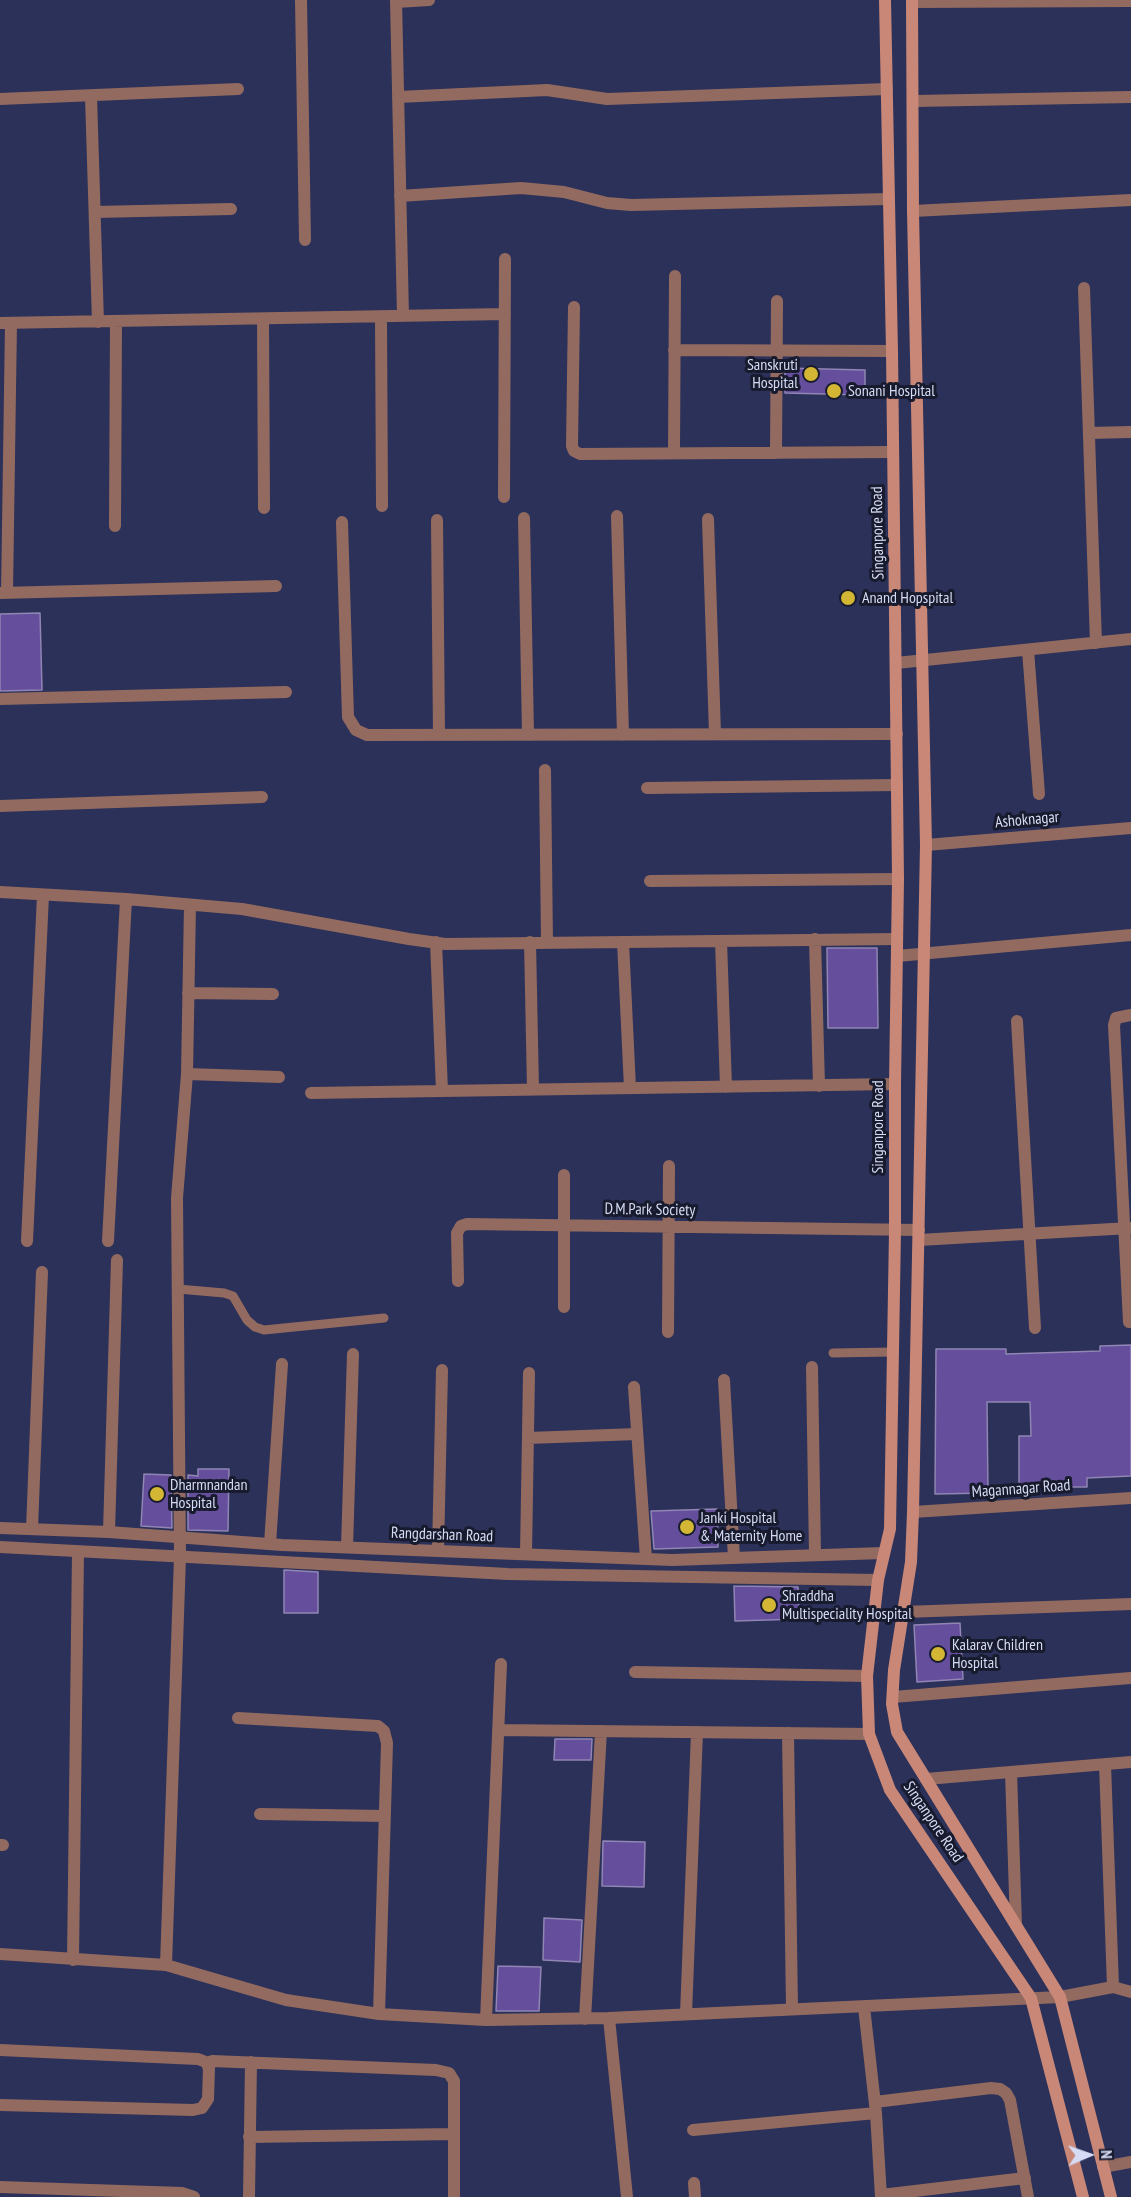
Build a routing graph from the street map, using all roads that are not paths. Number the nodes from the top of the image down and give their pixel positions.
1 (301, 0) edge
2 (429, 0) edge
3 (885, 0) edge
4 (396, 1) edge
5 (912, 1) edge
6 (1131, 1) edge
7 (238, 89) dead end
8 (887, 89) junction
9 (91, 96) junction
10 (1131, 97) edge
11 (398, 98) junction
12 (0, 99) edge
13 (914, 101) junction
14 (400, 196) junction
15 (888, 199) junction
16 (1131, 200) edge
17 (231, 209) dead end
18 (913, 211) junction
19 (95, 212) junction
20 (305, 240) dead end
21 (505, 259) dead end
22 (675, 276) dead end
23 (1084, 288) dead end
24 (777, 302) dead end
25 (574, 307) dead end
26 (505, 314) junction
27 (403, 316) junction
28 (381, 317) junction
29 (263, 319) junction
30 (98, 322) junction
31 (116, 322) junction
32 (6, 323) edge
33 (675, 350) junction
34 (777, 351) junction
35 (892, 351) junction
36 (1131, 432) edge
37 (1089, 433) junction
38 (893, 452) junction
39 (674, 453) junction
40 (776, 453) junction
41 (504, 497) dead end
42 (382, 506) dead end
43 (264, 508) dead end
44 (617, 516) dead end
45 (524, 518) dead end
46 (708, 519) dead end
47 (437, 520) dead end
48 (342, 522) dead end
49 (115, 526) dead end
50 (276, 586) dead end
51 (3, 593) edge
52 (1131, 639) edge
53 (1096, 643) junction
54 (1028, 650) junction
55 (921, 660) junction
56 (896, 663) junction
57 (286, 692) dead end
58 (0, 699) edge
59 (715, 734) junction
60 (897, 734) junction
61 (439, 735) junction
62 (528, 735) junction
63 (623, 735) junction
64 (545, 770) dead end
65 (897, 785) junction
66 (647, 788) dead end
67 (1039, 794) dead end
68 (262, 796) dead end
69 (0, 806) edge
70 (1131, 831) edge
71 (926, 845) junction
72 (898, 879) junction
73 (650, 881) dead end
74 (0, 892) edge
75 (43, 895) junction
76 (126, 899) junction
77 (190, 905) junction
78 (1131, 935) edge
79 (815, 939) junction
80 (897, 939) junction
81 (721, 940) junction
82 (436, 942) junction
83 (530, 942) junction
84 (547, 942) junction
85 (623, 942) junction
86 (925, 954) junction
87 (897, 956) junction
88 (188, 993) junction
89 (273, 994) dead end
90 (1131, 1015) edge
91 (1017, 1021) dead end
92 (187, 1074) junction
93 (279, 1077) dead end
94 (895, 1084) junction
95 (819, 1086) junction
96 (726, 1087) junction
97 (630, 1088) junction
98 (533, 1089) junction
99 (442, 1091) junction
100 (311, 1093) dead end
101 (669, 1166) dead end
102 (564, 1175) dead end
103 (564, 1225) junction
104 (669, 1227) junction
105 (1128, 1228) edge
106 (895, 1231) junction
107 (1030, 1234) junction
108 (919, 1235) junction
109 (27, 1240) dead end
110 (108, 1241) dead end
111 (117, 1260) dead end
112 (42, 1272) dead end
113 (458, 1281) dead end
114 (178, 1289) junction
115 (564, 1307) dead end
116 (384, 1317) dead end
117 (1129, 1323) dead end
118 (1035, 1328) dead end
119 (668, 1332) dead end
120 (893, 1352) junction
121 (833, 1353) dead end
122 (353, 1354) dead end
123 (282, 1364) dead end
124 (812, 1367) dead end
125 (442, 1370) dead end
126 (529, 1373) dead end
127 (724, 1380) dead end
128 (634, 1387) dead end
129 (637, 1434) junction
130 (528, 1438) junction
131 (1131, 1498) edge
132 (913, 1512) junction
133 (0, 1528) edge
134 (32, 1529) junction
135 (109, 1532) junction
136 (180, 1538) junction
137 (270, 1544) junction
138 (0, 1546) edge
139 (347, 1547) junction
140 (438, 1551) junction
141 (78, 1552) junction
142 (883, 1553) junction
143 (526, 1554) junction
144 (815, 1555) junction
145 (180, 1557) junction
146 (734, 1558) junction
147 (646, 1559) junction
148 (878, 1580) junction
149 (1131, 1604) edge
150 (904, 1612) junction
151 (501, 1664) dead end
152 (635, 1672) dead end
153 (867, 1676) junction
154 (1131, 1678) edge
155 (893, 1697) junction
156 (238, 1718) dead end
157 (498, 1730) junction
158 (601, 1731) junction
159 (697, 1732) junction
160 (788, 1733) junction
161 (869, 1734) junction
162 (1131, 1762) edge
163 (1106, 1764) junction
164 (1011, 1772) junction
165 (926, 1779) junction
166 (260, 1814) dead end
167 (384, 1816) junction
168 (1016, 1925) junction
169 (0, 1954) edge
170 (73, 1960) junction
171 (166, 1965) junction
172 (1113, 1987) junction
173 (1131, 1992) edge
174 (1060, 1996) junction
175 (1031, 1998) junction
176 (864, 2007) junction
177 (792, 2009) junction
178 (379, 2014) junction
179 (686, 2014) junction
180 (609, 2018) junction
181 (585, 2019) junction
182 (486, 2020) junction
183 (0, 2050) edge
184 (212, 2061) dead end
185 (251, 2062) junction
186 (0, 2105) edge
187 (876, 2107) junction
188 (693, 2130) dead end
189 (454, 2134) junction
190 (249, 2137) junction
191 (1131, 2162) edge
192 (1103, 2167) junction
193 (1025, 2178) junction
194 (694, 2183) dead end
195 (0, 2187) edge
196 (26, 2192) edge
197 (881, 2196) edge
198 (194, 2197) edge
199 (249, 2197) edge
200 (454, 2197) edge
201 (627, 2197) edge
202 (695, 2197) edge
203 (1028, 2197) edge
204 (1083, 2197) edge
205 (1111, 2197) edge

1 - 20 street
2 - 4 street
3 - 8 main road, Singanpore Road
4 - 11 street
5 - 6 street
5 - 13 main road, Singanpore Road
7 - 9 street
8 - 11 street
8 - 15 main road, Singanpore Road
9 - 12 street
9 - 19 street
10 - 13 street
11 - 14 street
13 - 18 main road, Singanpore Road
14 - 15 street
14 - 27 street
15 - 35 main road, Singanpore Road
16 - 18 street
17 - 19 street
18 - 55 main road, Singanpore Road
19 - 30 street
21 - 26 street
22 - 33 street
23 - 37 street
24 - 34 street
25 - 39 street
26 - 27 street
26 - 41 street
27 - 28 street
28 - 29 street
28 - 42 street
29 - 31 street
29 - 43 street
30 - 31 street
30 - 32 street
31 - 49 street
32 - 51 street
33 - 34 street
33 - 39 street
34 - 35 street
34 - 40 street
35 - 38 main road, Singanpore Road
36 - 37 street
37 - 53 street
38 - 40 street
38 - 56 main road, Singanpore Road
39 - 40 street
44 - 63 street
45 - 62 street
46 - 59 street
47 - 61 street
48 - 61 street
50 - 51 street
52 - 53 street
53 - 54 street
54 - 55 street
54 - 67 street
55 - 56 street
55 - 71 main road, Singanpore Road
56 - 60 main road, Singanpore Road
57 - 58 street
59 - 60 street
59 - 63 street
60 - 65 main road, Singanpore Road
61 - 62 street
62 - 63 street
64 - 84 street
65 - 66 street
65 - 72 main road, Singanpore Road
68 - 69 street
70 - 71 street, Ashoknagar
71 - 86 main road, Singanpore Road
72 - 73 street
72 - 80 main road, Singanpore Road
74 - 75 street
75 - 76 street
75 - 109 street
76 - 77 street
76 - 110 street
77 - 82 street
77 - 88 street
78 - 86 street
79 - 80 street
79 - 81 street
79 - 95 street
80 - 87 main road, Singanpore Road
81 - 85 street
81 - 96 street
82 - 83 street
82 - 99 street
83 - 84 street
83 - 98 street
84 - 85 street
85 - 97 street
86 - 87 street
86 - 108 main road, Singanpore Road
87 - 94 main road, Singanpore Road
88 - 89 street
88 - 92 street
90 - 105 street
91 - 107 street
92 - 93 street
92 - 114 street
94 - 95 street
94 - 106 main road, Singanpore Road
95 - 96 street
96 - 97 street
97 - 98 street
98 - 99 street
99 - 100 street
101 - 104 street
102 - 103 street
103 - 104 street, D.M.Park Society
103 - 113 street, D.M.Park Society
103 - 115 street
104 - 106 street, D.M.Park Society
104 - 119 street
105 - 107 street, D.M.Park Society
105 - 117 street
106 - 108 street, D.M.Park Society
106 - 120 main road, Singanpore Road
107 - 108 street, D.M.Park Society
107 - 118 street
108 - 132 main road, Singanpore Road
111 - 135 street
112 - 134 street
114 - 116 lane
114 - 136 street
120 - 121 lane
120 - 142 main road, Singanpore Road
122 - 139 street
123 - 137 street
124 - 144 street
125 - 140 street
126 - 130 street
127 - 146 street
128 - 129 street
129 - 130 street
129 - 147 street
130 - 143 street
131 - 132 street, Magannagar Road
132 - 150 main road, Singanpore Road
133 - 134 street, Rangdarshan Road
134 - 135 street, Rangdarshan Road
135 - 136 street, Rangdarshan Road
136 - 137 street, Rangdarshan Road
136 - 145 street
137 - 139 street, Rangdarshan Road
138 - 141 street
139 - 140 street, Rangdarshan Road
140 - 143 street, Rangdarshan Road
141 - 145 street
141 - 170 street
142 - 144 street, Rangdarshan Road
142 - 148 main road, Singanpore Road
143 - 147 street, Rangdarshan Road
144 - 146 street, Rangdarshan Road
145 - 148 street
145 - 171 street
146 - 147 street, Rangdarshan Road
148 - 153 main road, Singanpore Road
149 - 150 street
150 - 155 main road, Singanpore Road
151 - 157 street
152 - 153 street
153 - 161 main road, Singanpore Road
154 - 155 street
155 - 165 main road, Singanpore Road
156 - 167 street
157 - 158 street
157 - 182 street
158 - 159 street
158 - 181 street
159 - 160 street
159 - 179 street
160 - 161 street
160 - 177 street
161 - 175 main road, Singanpore Road
162 - 163 street
163 - 164 street
163 - 172 street
164 - 165 street
164 - 168 street
165 - 168 main road, Singanpore Road
166 - 167 street
167 - 178 street
168 - 174 main road, Singanpore Road
169 - 170 street
170 - 171 street
171 - 178 street
172 - 173 street
172 - 174 street
174 - 175 street
174 - 192 main road, Singanpore Road
175 - 176 street
175 - 204 main road, Singanpore Road
176 - 177 street
176 - 187 street
177 - 179 street
178 - 182 street
179 - 180 street
180 - 181 street
180 - 201 street
181 - 182 street
183 - 186 street
184 - 185 street
185 - 189 street
185 - 190 street
187 - 188 street
187 - 193 street
187 - 197 street
189 - 190 street
189 - 200 street
190 - 199 street
191 - 192 street
192 - 205 main road, Singanpore Road
193 - 197 street
193 - 203 street
194 - 202 street
195 - 196 street
196 - 198 street

